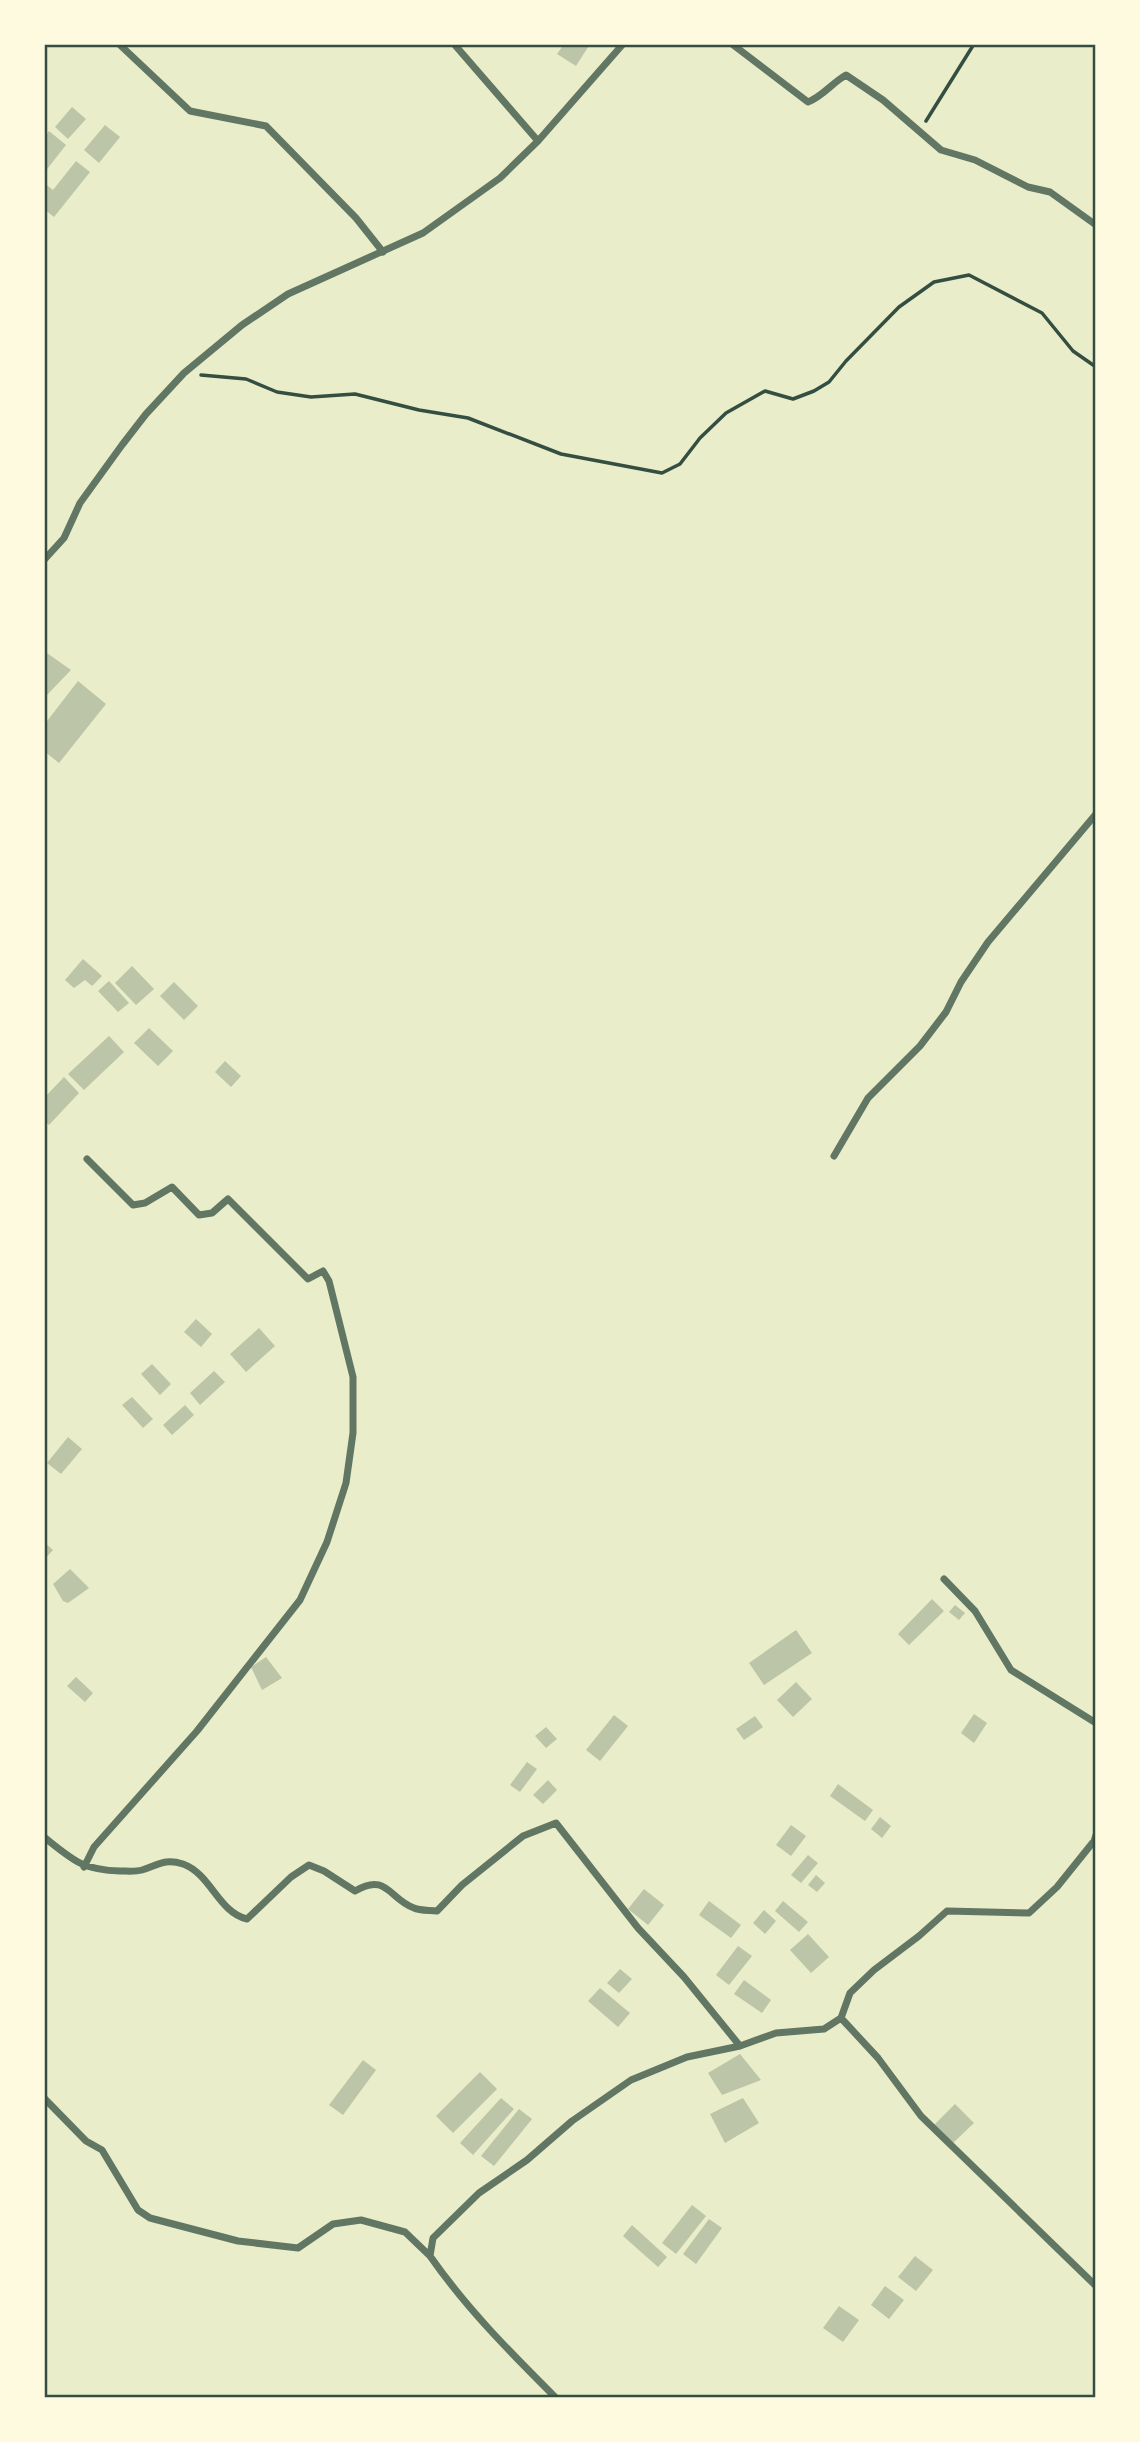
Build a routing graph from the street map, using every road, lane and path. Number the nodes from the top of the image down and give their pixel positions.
1 (119, 44) edge
2 (454, 44) edge
3 (623, 44) edge
4 (732, 44) edge
5 (974, 44) edge
6 (919, 132) junction
7 (538, 141) junction
8 (1096, 225) edge
9 (383, 252) junction
10 (1096, 367) edge
11 (184, 373) junction
12 (44, 560) edge
13 (1096, 814) edge
14 (834, 1156) dead end
15 (87, 1159) dead end
16 (944, 1579) dead end
17 (1096, 1723) edge
18 (1096, 1835) edge
19 (44, 1837) edge
20 (84, 1867) junction
21 (841, 2018) junction
22 (740, 2046) junction
23 (44, 2098) edge
24 (430, 2256) junction
25 (1096, 2286) edge
26 (556, 2398) edge

1 - 9 street
2 - 7 street
3 - 7 street
4 - 6 street
5 - 6 path
6 - 8 street
7 - 9 street
9 - 11 street
10 - 11 path
11 - 12 street
13 - 14 street
15 - 20 street
16 - 17 street
18 - 21 street
19 - 20 street
20 - 22 street
21 - 22 street
21 - 25 street
22 - 24 street
23 - 24 street
24 - 26 street

